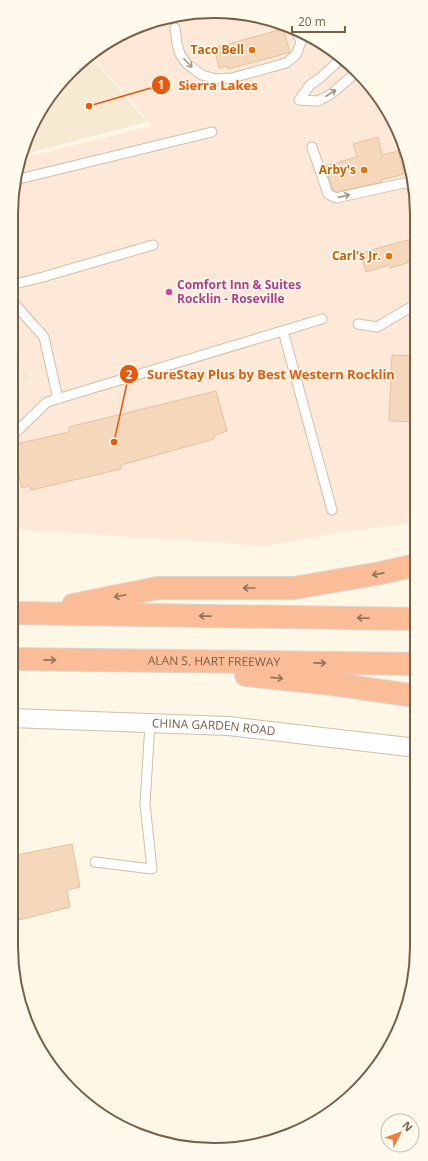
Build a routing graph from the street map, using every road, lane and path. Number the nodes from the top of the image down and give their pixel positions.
1 (175, 28) dead end
2 (299, 37) edge
3 (337, 62) edge
4 (353, 75) edge
5 (212, 132) dead end
6 (312, 147) dead end
7 (22, 179) edge
8 (407, 184) edge
9 (153, 245) dead end
10 (18, 282) edge
11 (410, 307) edge
12 (18, 308) edge
13 (322, 320) dead end
14 (358, 324) dead end
15 (283, 331) junction
16 (58, 398) junction
17 (18, 431) edge
18 (332, 510) dead end
19 (410, 566) edge
20 (18, 613) edge
21 (33, 614) junction
22 (410, 619) edge
23 (18, 659) edge
24 (113, 661) junction
25 (410, 664) edge
26 (410, 695) edge
27 (18, 718) edge
28 (150, 723) junction
29 (410, 747) edge
30 (95, 862) dead end

1 -> 2 lane
3 -> 4 lane
5 - 7 lane
6 -> 8 lane
9 - 10 lane
11 - 14 lane
12 - 16 lane
13 - 15 lane
15 - 16 lane
15 - 18 lane
16 - 17 lane
19 -> 21 highway
20 - 21 highway
22 -> 21 highway
23 -> 24 highway, ALAN S. HART FREEWAY
24 -> 25 highway, ALAN S. HART FREEWAY
24 -> 26 highway
27 - 28 street, CHINA GARDEN ROAD
28 - 29 street, CHINA GARDEN ROAD
28 - 30 lane

